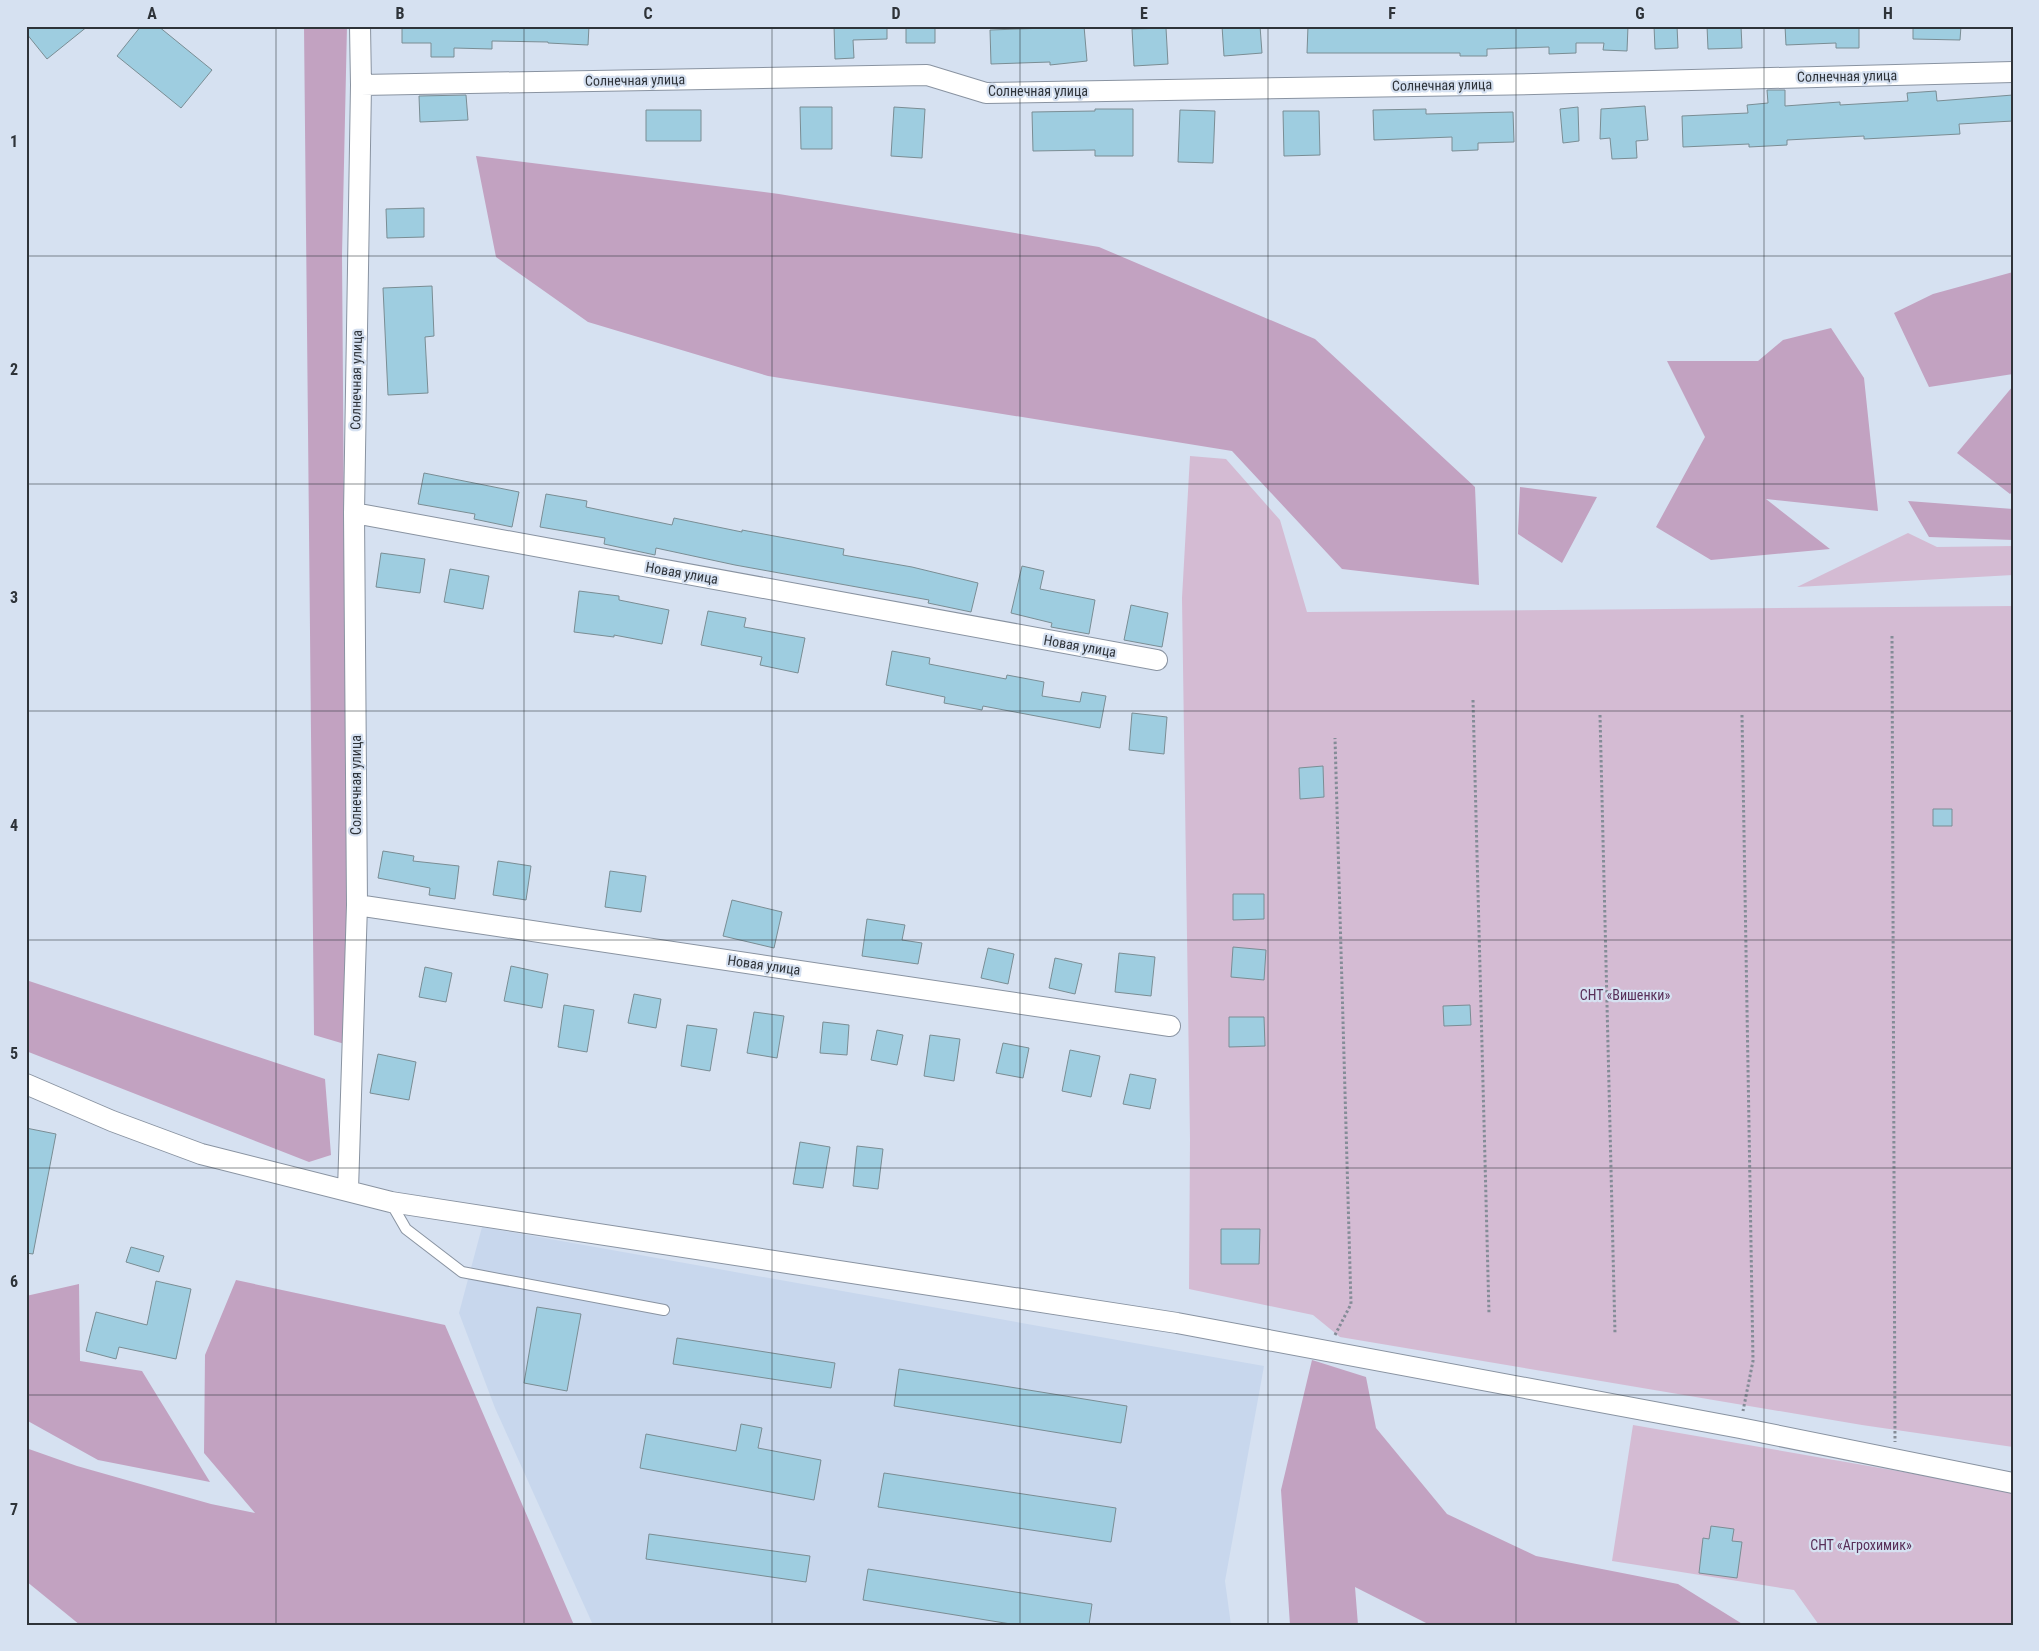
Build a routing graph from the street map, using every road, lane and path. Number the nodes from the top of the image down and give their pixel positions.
1 (360, 26) edge
2 (2013, 72) edge
3 (361, 85) junction
4 (354, 513) junction
5 (1892, 636) dead end
6 (1157, 660) dead end
7 (1474, 700) dead end
8 (1600, 715) dead end
9 (1742, 715) dead end
10 (1335, 738) dead end
11 (357, 905) junction
12 (1170, 1026) dead end
13 (26, 1084) edge
14 (348, 1190) junction
15 (391, 1202) junction
16 (664, 1310) dead end
17 (1489, 1314) dead end
18 (1615, 1334) dead end
19 (1327, 1351) junction
20 (1740, 1428) junction
21 (1895, 1458) junction
22 (2013, 1483) edge

1 - 3 street
2 - 3 street, Солнечная улица
3 - 4 street, Солнечная улица
4 - 6 street, Новая улица
4 - 11 street, Солнечная улица
5 - 21 path
7 - 17 path
8 - 18 path
9 - 20 path
10 - 19 path
11 - 12 street, Новая улица
11 - 14 street, Солнечная улица
13 - 14 street
14 - 15 street
15 - 16 lane
15 - 19 street
19 - 20 street
20 - 21 street
21 - 22 street

